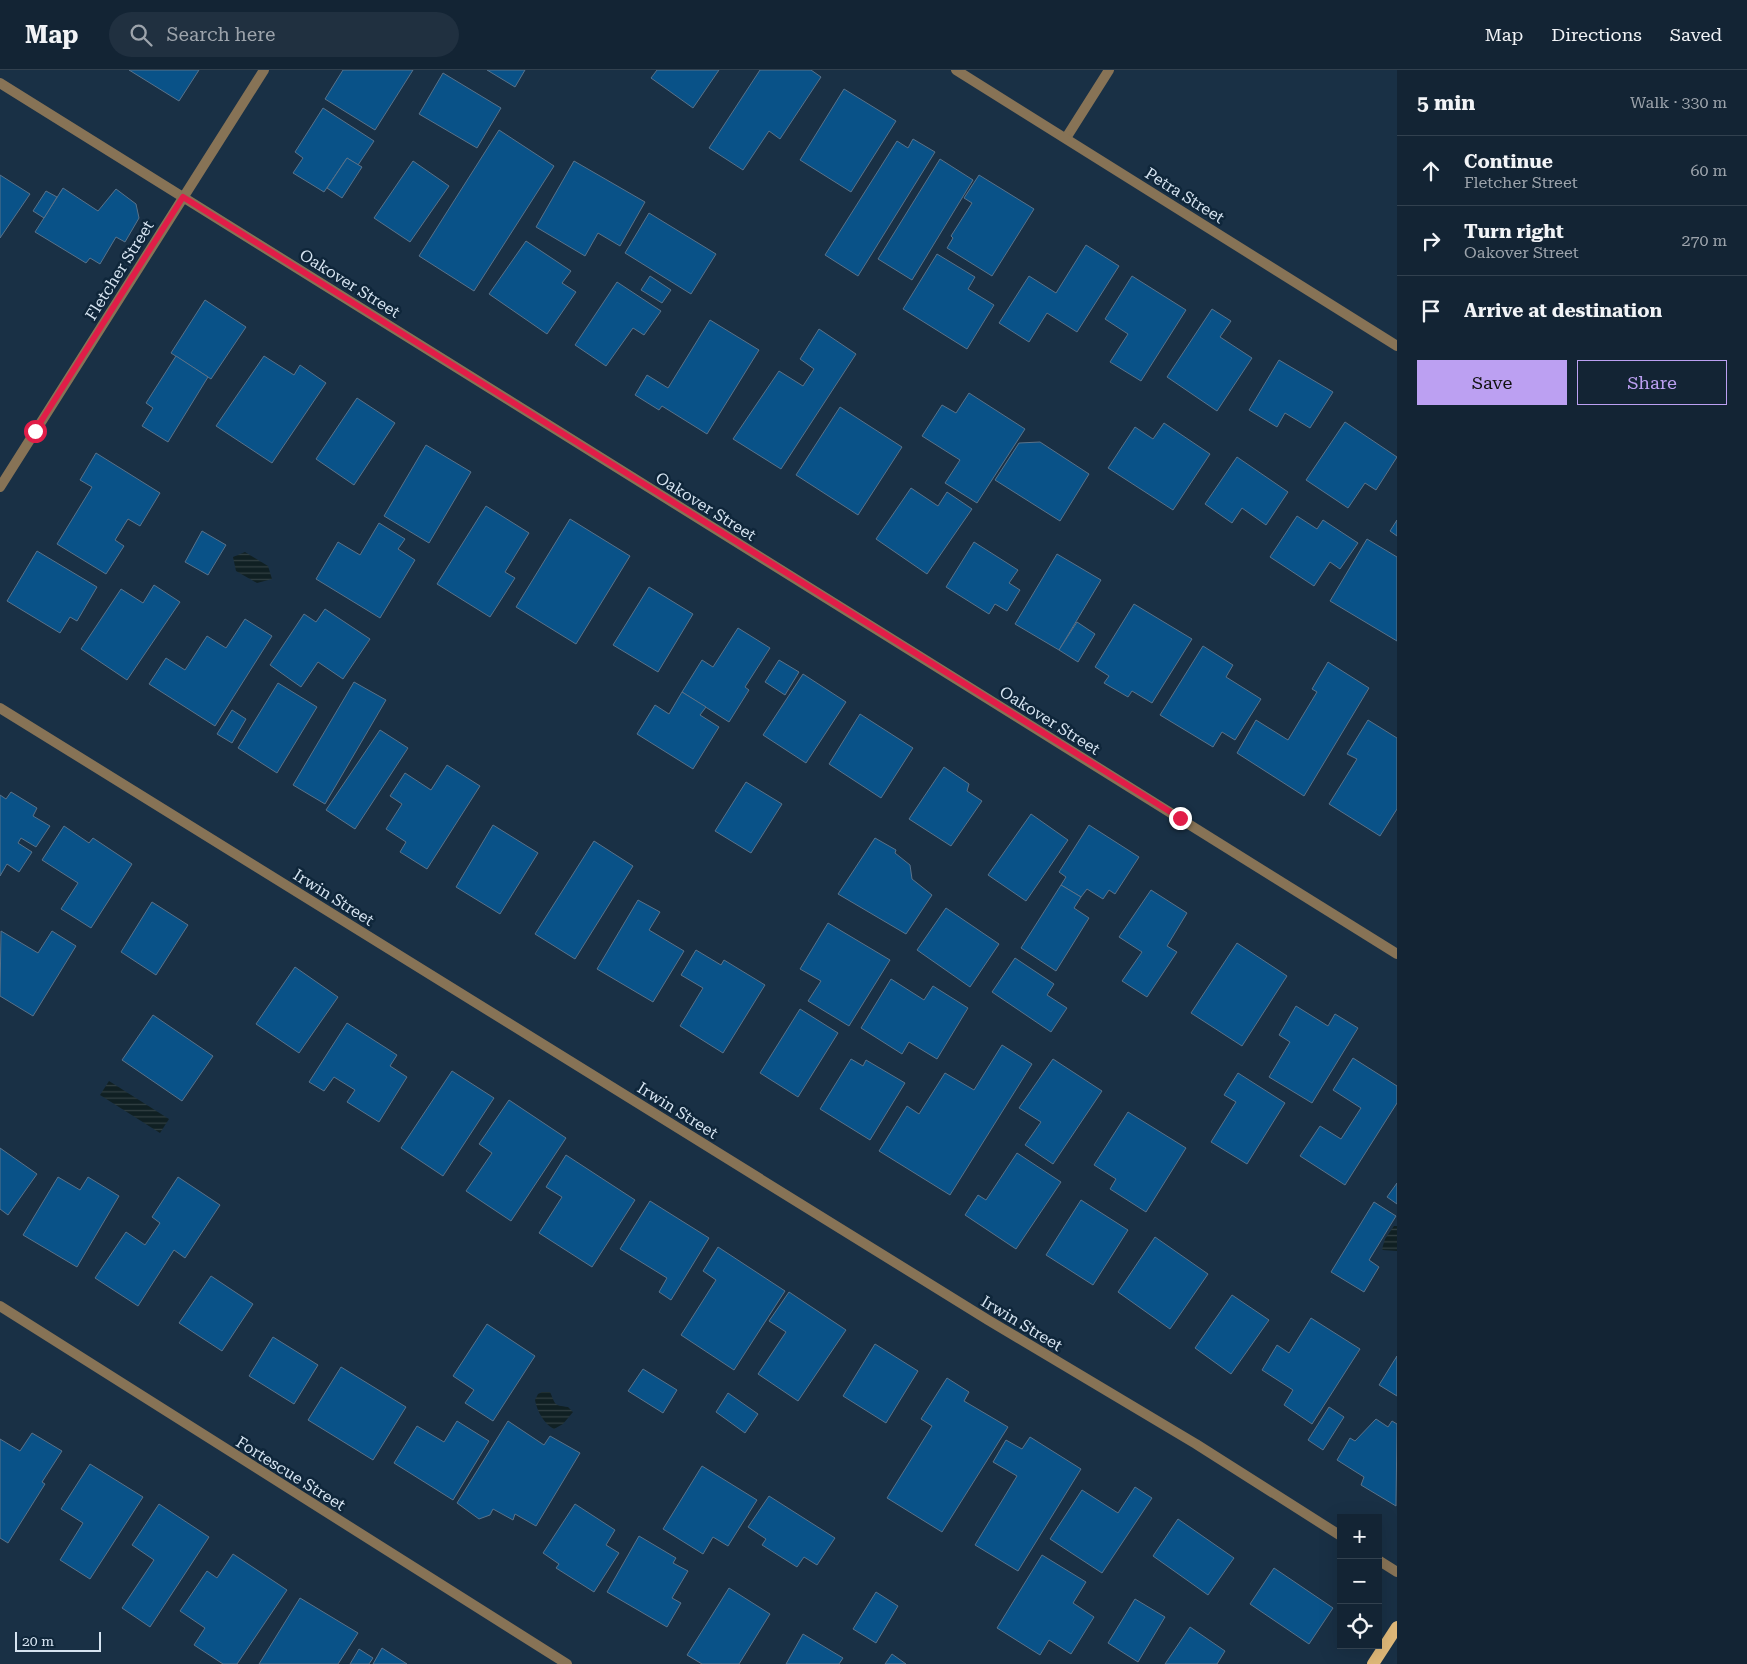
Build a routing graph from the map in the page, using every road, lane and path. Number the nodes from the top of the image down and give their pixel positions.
1 (264, 70) edge
2 (956, 70) edge
3 (1108, 70) edge
4 (0, 82) edge
5 (1066, 138) junction
6 (183, 197) junction
7 (1397, 346) edge
8 (0, 487) edge
9 (0, 708) edge
10 (1397, 954) edge
11 (0, 1306) edge
12 (1337, 1533) edge
13 (1382, 1563) edge
14 (1397, 1572) edge
15 (1397, 1627) edge
16 (567, 1664) edge
17 (1373, 1664) edge

1 - 6 street, Fletcher Street
2 - 5 street, Petra Street
3 - 5 street
4 - 6 street, Oakover Street
5 - 7 street, Petra Street
6 - 8 street, Fletcher Street
6 - 10 street, Oakover Street
9 - 12 street, Irwin Street
11 - 16 street, Fortescue Street
13 - 14 street
15 - 17 main road

